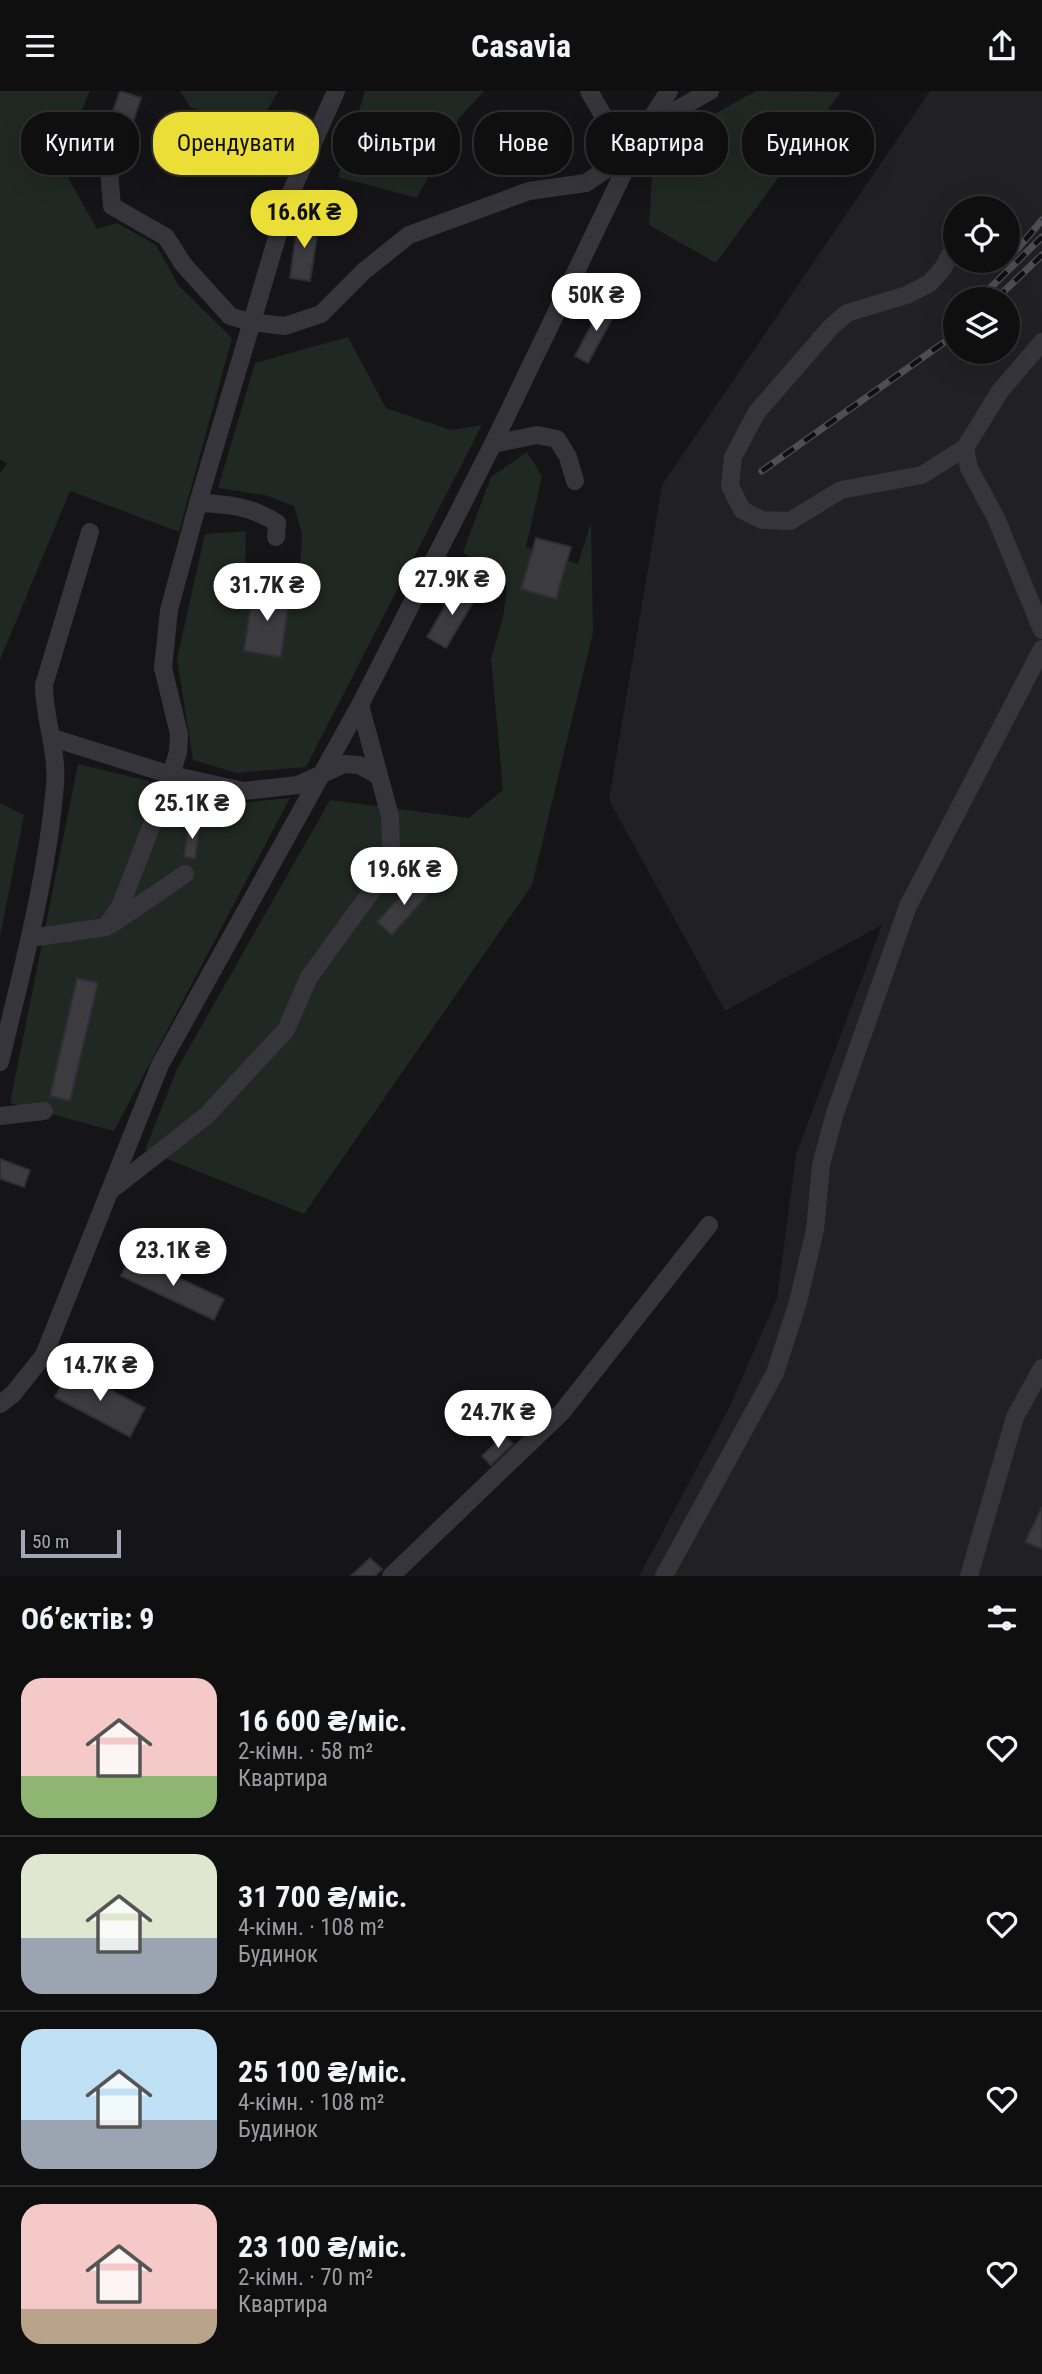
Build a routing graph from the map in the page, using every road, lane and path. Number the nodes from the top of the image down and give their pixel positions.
1 (336, 91) edge
2 (589, 91) edge
3 (669, 91) edge
4 (710, 91) edge
5 (601, 112) edge
6 (655, 112) edge
7 (673, 112) edge
8 (109, 175) edge
9 (598, 175) edge
10 (622, 175) edge
11 (943, 264) edge
12 (250, 322) junction
13 (1042, 342) edge
14 (493, 443) junction
15 (965, 448) junction
16 (575, 481) dead end
17 (198, 503) junction
18 (90, 532) dead end
19 (276, 537) dead end
20 (1042, 630) edge
21 (1042, 649) edge
22 (360, 705) junction
23 (53, 738) junction
24 (376, 774) junction
25 (172, 775) junction
26 (321, 776) junction
27 (184, 874) dead end
28 (106, 927) junction
29 (30, 938) junction
30 (0, 1062) edge
31 (44, 1111) dead end
32 (0, 1116) edge
33 (109, 1191) junction
34 (709, 1225) dead end
35 (1042, 1368) edge
36 (0, 1404) edge
37 (391, 1576) edge
38 (664, 1576) edge
39 (970, 1576) edge

1 - 12 lane
2 - 5 lane
3 - 6 lane
4 - 7 lane
8 - 12 lane
9 - 12 lane
10 - 14 lane
11 - 15 lane
12 - 17 lane
13 - 15 lane
14 - 16 lane
14 - 22 lane
15 - 20 lane
17 - 19 lane
17 - 25 lane
18 - 23 lane
21 - 38 lane
22 - 24 lane
22 - 26 lane
23 - 25 lane
23 - 29 lane
24 - 26 lane
24 - 33 lane
25 - 26 lane
25 - 28 lane
26 - 33 lane
27 - 28 lane
28 - 29 lane
29 - 30 lane
31 - 32 lane
33 - 36 lane
34 - 37 lane
35 - 39 lane

